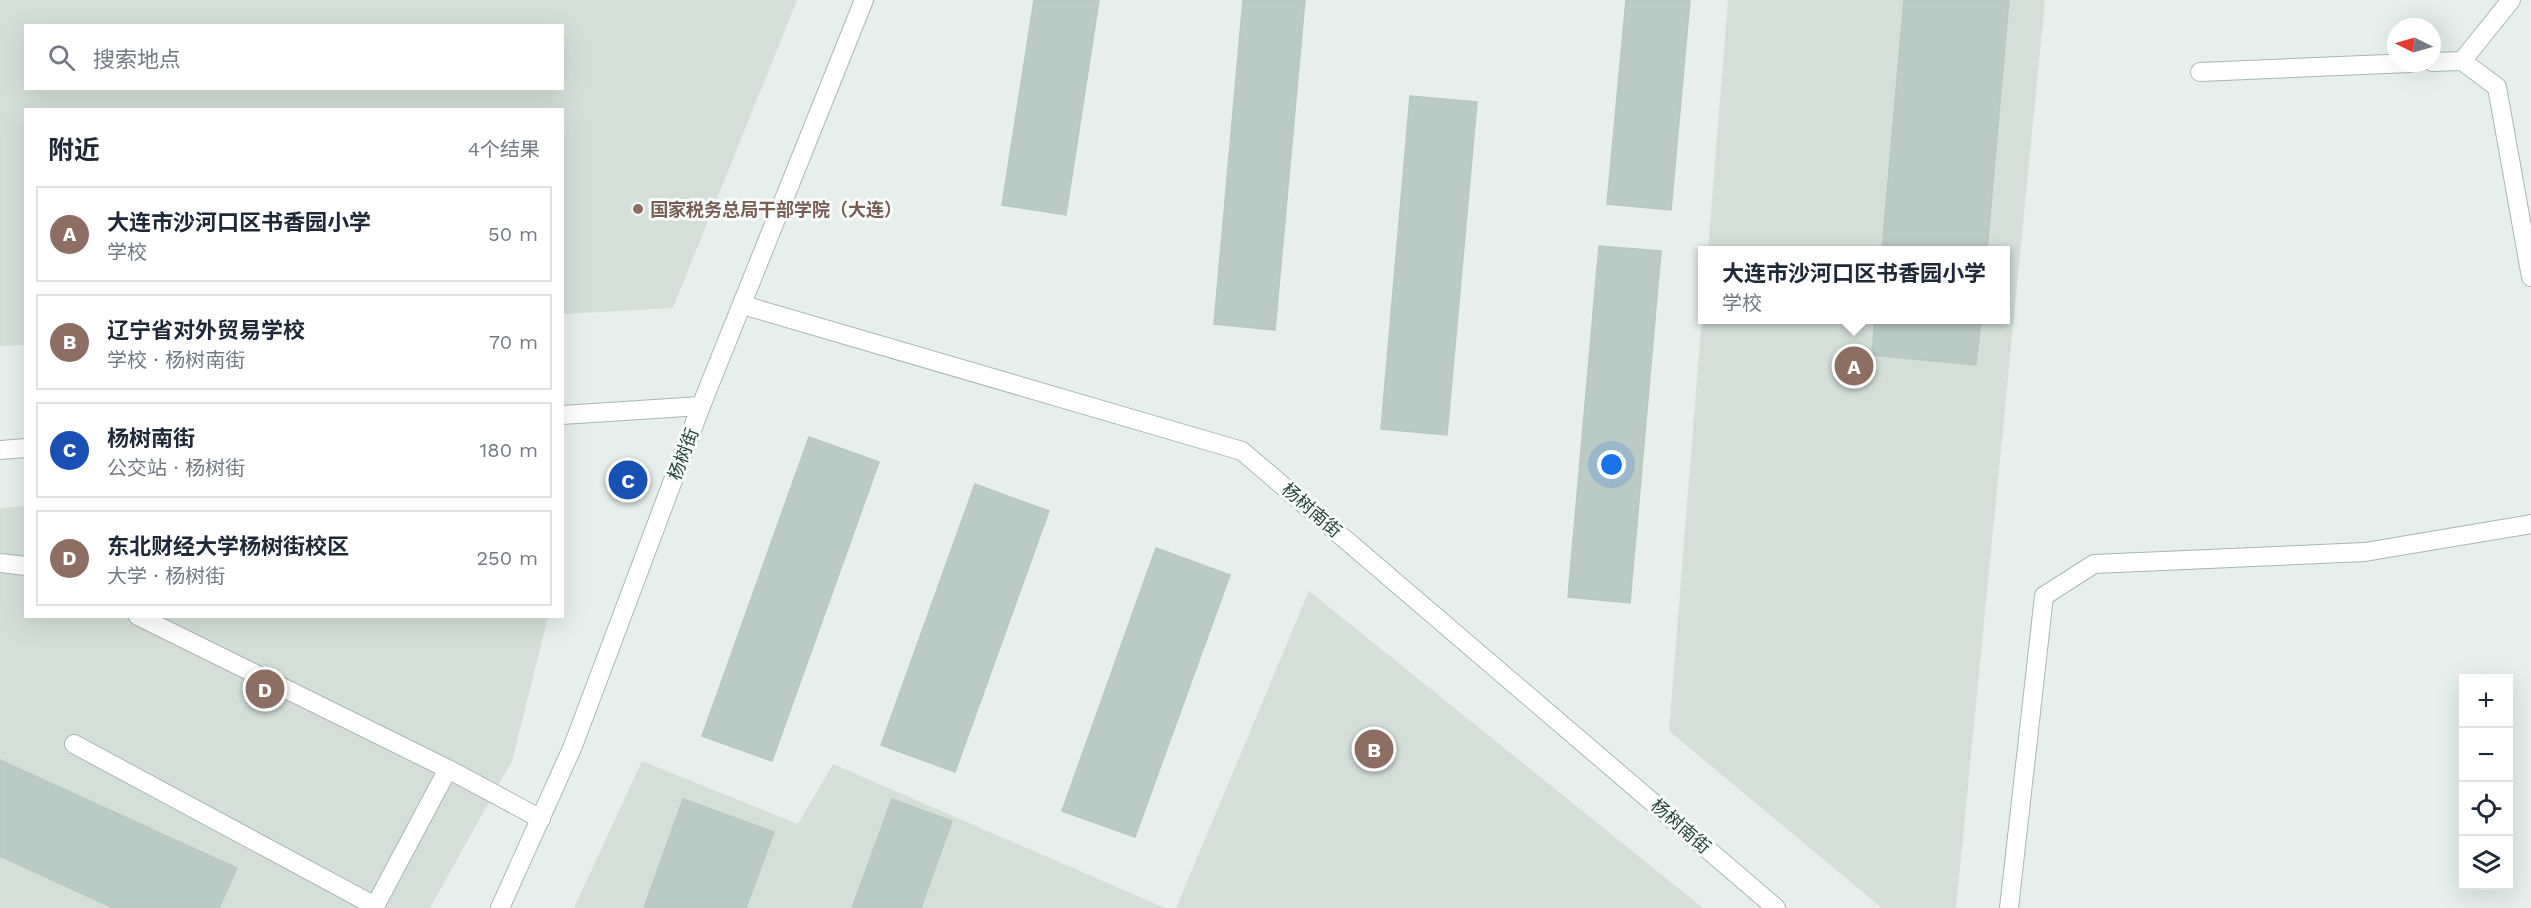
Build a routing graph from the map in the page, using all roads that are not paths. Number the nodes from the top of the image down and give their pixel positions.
1 (864, 0) edge
2 (2511, 0) edge
3 (2462, 61) junction
4 (2441, 62) edge
5 (2387, 64) edge
6 (2200, 72) dead end
7 (2531, 277) edge
8 (743, 305) junction
9 (701, 406) junction
10 (564, 415) edge
11 (24, 448) edge
12 (0, 450) edge
13 (2531, 524) edge
14 (0, 563) edge
15 (24, 566) edge
16 (142, 618) edge
17 (75, 744) dead end
18 (448, 769) junction
19 (541, 819) junction
20 (374, 907) edge
21 (500, 908) edge
22 (1776, 908) edge
23 (2009, 908) edge

1 - 8 street, 杨树街
2 - 3 street
3 - 4 street
3 - 7 street
5 - 6 street
8 - 9 street, 杨树街
8 - 22 street, 杨树南街
9 - 10 street
9 - 19 street, 杨树街
11 - 12 street
13 - 23 street
14 - 15 street
16 - 18 street
17 - 20 street
18 - 19 street
18 - 20 street
19 - 21 street, 杨树街

